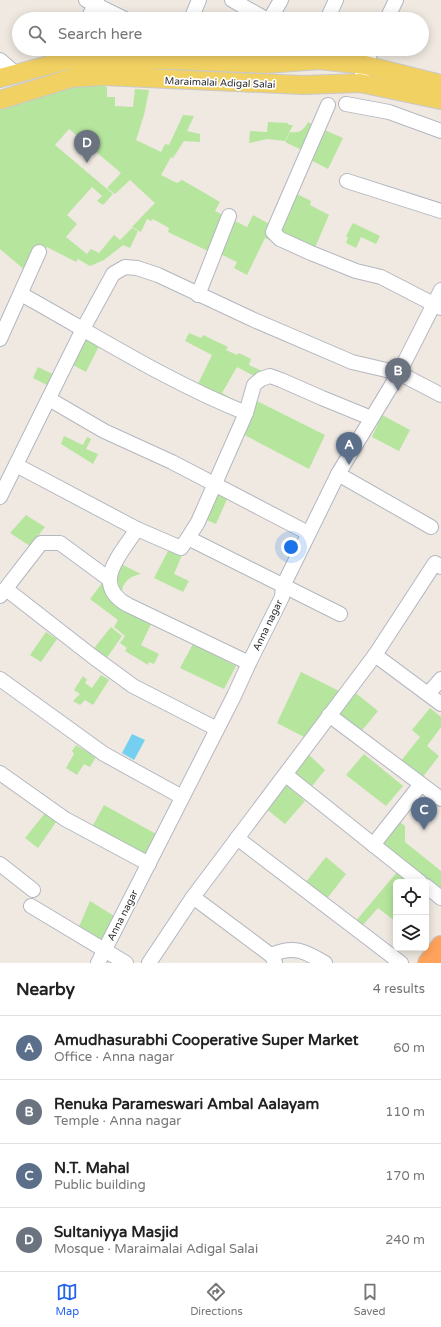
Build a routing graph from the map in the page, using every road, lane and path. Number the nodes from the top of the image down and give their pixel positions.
1 (199, 0) edge
2 (232, 0) edge
3 (281, 0) edge
4 (336, 0) edge
5 (396, 0) edge
6 (93, 1) edge
7 (90, 12) edge
8 (113, 12) edge
9 (194, 12) edge
10 (253, 12) edge
11 (274, 12) edge
12 (330, 12) edge
13 (390, 12) edge
14 (64, 56) edge
15 (252, 56) edge
16 (369, 56) edge
17 (0, 60) edge
18 (365, 65) junction
19 (7, 75) edge
20 (360, 82) junction
21 (441, 84) edge
22 (0, 100) edge
23 (441, 100) edge
24 (346, 104) dead end
25 (328, 105) dead end
26 (441, 131) edge
27 (347, 181) dead end
28 (441, 211) edge
29 (229, 216) dead end
30 (39, 252) dead end
31 (441, 290) edge
32 (21, 294) junction
33 (198, 295) junction
34 (437, 306) edge
35 (83, 329) junction
36 (0, 339) edge
37 (399, 373) junction
38 (441, 395) edge
39 (49, 399) junction
40 (246, 413) junction
41 (371, 418) junction
42 (16, 465) junction
43 (338, 474) junction
44 (215, 484) junction
45 (0, 497) edge
46 (431, 527) dead end
47 (137, 529) junction
48 (308, 533) junction
49 (188, 538) junction
50 (441, 567) edge
51 (109, 578) junction
52 (283, 586) junction
53 (3, 593) edge
54 (340, 614) dead end
55 (374, 655) junction
56 (248, 663) junction
57 (0, 679) edge
58 (441, 679) edge
59 (428, 694) junction
60 (441, 704) edge
61 (329, 715) junction
62 (218, 729) junction
63 (0, 773) edge
64 (286, 775) junction
65 (421, 784) junction
66 (182, 797) junction
67 (441, 799) edge
68 (237, 838) junction
69 (373, 845) junction
70 (149, 864) junction
71 (0, 865) edge
72 (416, 879) edge
73 (429, 888) edge
74 (33, 890) dead end
75 (193, 897) junction
76 (441, 898) edge
77 (31, 906) dead end
78 (441, 946) edge
79 (104, 950) junction
80 (273, 959) edge
81 (98, 963) edge
82 (126, 963) edge
83 (149, 963) edge
84 (325, 963) edge
85 (401, 963) edge
86 (428, 963) edge

1 - 9 street
2 - 10 street
3 - 11 street
4 - 12 street
5 - 13 street
6 - 7 street
6 - 8 street
14 - 19 main road, Maraimalai Adigal Salai
15 - 18 main road, Maraimalai Adigal Salai
16 - 18 street
17 - 19 street
18 - 20 street
18 - 21 main road, Maraimalai Adigal Salai
20 - 22 main road, Maraimalai Adigal Salai
20 - 23 main road, Maraimalai Adigal Salai
24 - 26 street
25 - 34 street
27 - 28 street
29 - 33 street
30 - 32 street
31 - 34 street, Anna nagar
32 - 35 street
32 - 36 street
33 - 35 street
33 - 37 street
34 - 37 street, Anna nagar
35 - 39 street
35 - 40 street
37 - 38 street
37 - 41 street, Anna nagar
39 - 42 street
39 - 44 street
40 - 41 street
40 - 44 street
41 - 43 street, Anna nagar
42 - 45 street
42 - 47 street
43 - 46 street
43 - 48 street, Anna nagar
44 - 48 street
44 - 49 street
47 - 49 street
47 - 51 street
48 - 52 street, Anna nagar
49 - 52 street
50 - 55 street
51 - 53 street
51 - 56 street
52 - 54 street
52 - 56 street, Anna nagar
53 - 62 street
55 - 59 street
55 - 61 street
56 - 62 street, Anna nagar
57 - 66 street
58 - 59 street
59 - 60 street
61 - 64 street
61 - 65 street
62 - 66 street, Anna nagar
63 - 70 street
64 - 68 street
64 - 69 street
65 - 67 street
65 - 69 street
66 - 70 street, Anna nagar
68 - 75 street
68 - 85 street
69 - 72 street
70 - 79 street, Anna nagar
71 - 74 street
73 - 76 street
75 - 80 street
75 - 83 street
77 - 79 street
78 - 86 highway
79 - 81 street, Anna nagar
79 - 82 street
80 - 84 street

